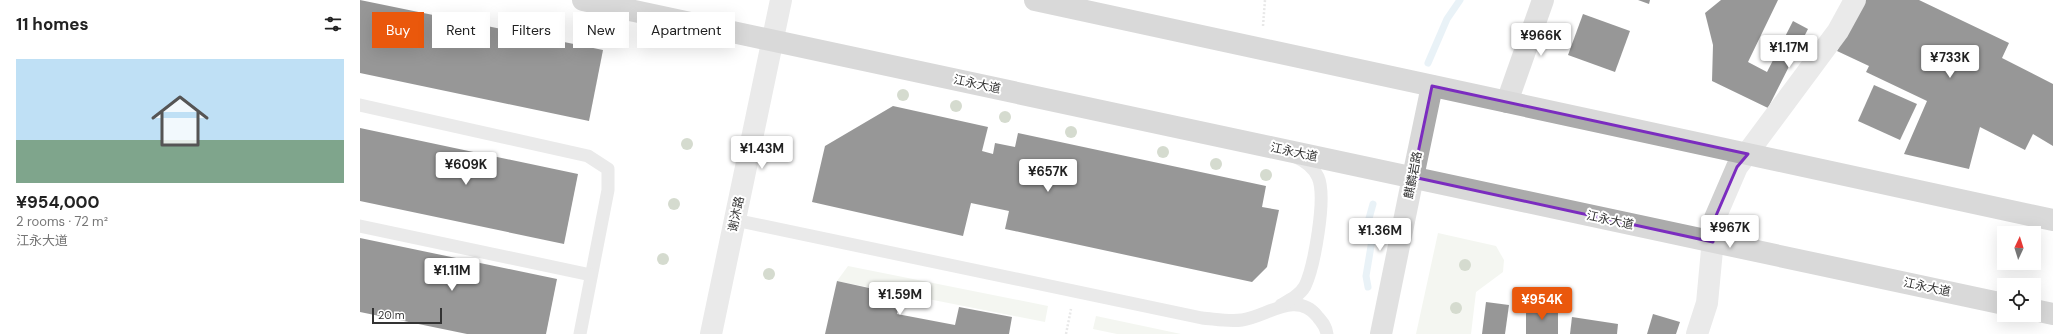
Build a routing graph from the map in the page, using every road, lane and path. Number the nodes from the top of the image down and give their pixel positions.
1 (583, 0) edge
2 (781, 0) edge
3 (1035, 0) edge
4 (1543, 0) edge
5 (1855, 0) edge
6 (772, 40) junction
7 (1432, 86) junction
8 (1507, 102) junction
9 (360, 105) edge
10 (1274, 148) junction
11 (1748, 154) junction
12 (1413, 177) junction
13 (735, 220) junction
14 (2053, 220) edge
15 (360, 226) edge
16 (1713, 242) junction
17 (591, 275) junction
18 (1074, 291) junction
19 (1997, 303) edge
20 (1280, 306) junction
21 (2041, 311) edge
22 (2053, 314) edge
23 (580, 334) edge
24 (710, 334) edge
25 (1066, 334) edge
26 (1327, 334) edge
27 (1381, 334) edge
28 (1697, 334) edge

1 - 6 main road, 江永大道
2 - 6 street, 谢沐路
3 - 7 main road
4 - 8 main road
5 - 11 street
6 - 10 main road, 江永大道
6 - 13 street, 谢沐路
7 - 8 main road
7 - 12 main road, 麒麟岩路
8 - 11 main road
9 - 17 lane
10 - 12 main road, 江永大道
10 - 20 lane
11 - 14 main road
11 - 16 street
12 - 16 main road, 江永大道
12 - 27 main road, 麒麟岩路
13 - 18 lane
13 - 24 street, 谢沐路
15 - 17 lane
16 - 19 main road, 江永大道
16 - 28 street
17 - 23 lane
18 - 20 lane
18 - 25 path
20 - 26 lane
21 - 22 main road

